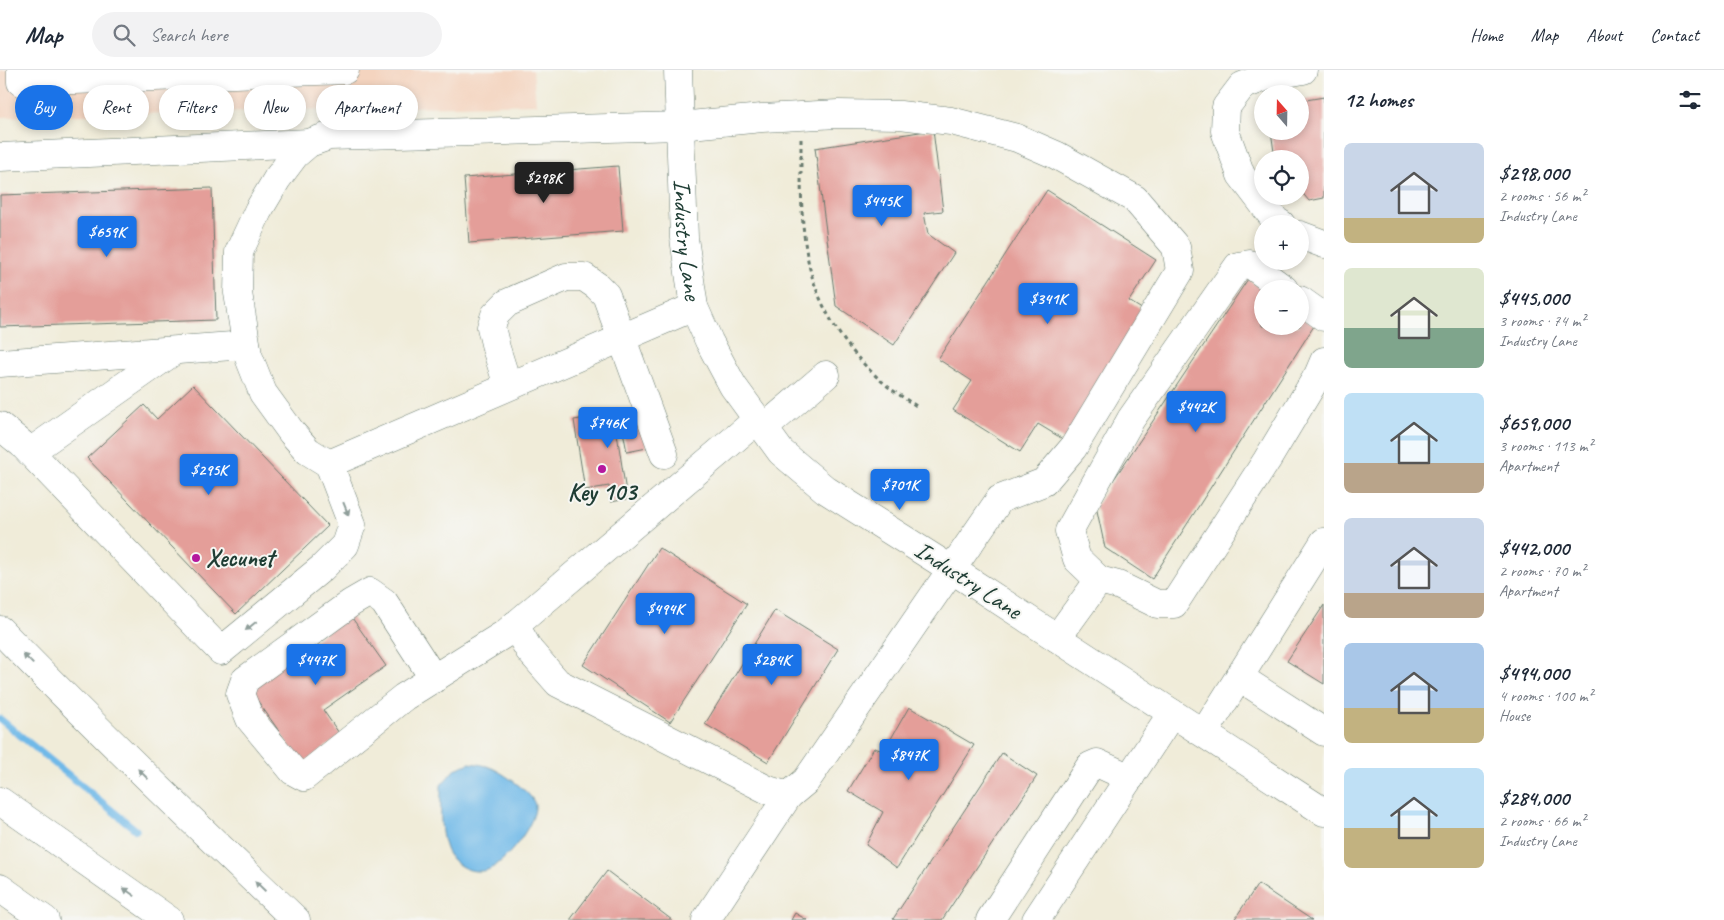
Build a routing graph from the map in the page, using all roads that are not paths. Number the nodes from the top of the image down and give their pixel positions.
1 (345, 70) edge
2 (678, 70) edge
3 (1303, 70) edge
4 (14, 79) edge
5 (680, 126) junction
6 (309, 142) junction
7 (0, 157) edge
8 (1271, 215) edge
9 (1309, 238) edge
10 (1324, 244) edge
11 (1272, 280) edge
12 (1309, 306) edge
13 (694, 307) junction
14 (1324, 317) edge
15 (622, 338) junction
16 (246, 345) junction
17 (175, 350) junction
18 (1324, 361) edge
19 (0, 363) edge
20 (826, 375) dead end
21 (508, 386) junction
22 (760, 424) junction
23 (0, 426) edge
24 (30, 452) junction
25 (664, 454) dead end
26 (329, 464) junction
27 (1324, 542) edge
28 (951, 569) junction
29 (1099, 580) junction
30 (515, 625) junction
31 (0, 630) edge
32 (1057, 638) junction
33 (1239, 677) junction
34 (434, 679) junction
35 (1172, 713) junction
36 (1324, 732) edge
37 (1204, 733) junction
38 (1130, 778) junction
39 (788, 796) junction
40 (0, 801) edge
41 (1324, 812) edge
42 (0, 888) edge
43 (45, 920) edge
44 (169, 920) edge
45 (296, 920) edge
46 (706, 920) edge
47 (990, 920) edge
48 (1036, 920) edge

1 - 4 main road
2 - 5 main road, Industry Lane
3 - 8 main road
5 - 6 main road
5 - 13 main road, Industry Lane
5 - 28 main road
6 - 7 main road
6 - 16 main road
9 - 10 main road
11 - 29 main road
12 - 14 main road
13 - 15 main road
13 - 22 main road, Industry Lane
15 - 21 main road
15 - 21 main road
15 - 25 main road
16 - 17 main road
16 - 26 main road
17 - 19 main road
17 - 24 main road
18 - 29 main road
20 - 22 main road
21 - 26 main road
22 - 28 main road, Industry Lane
22 - 30 main road
23 - 24 main road
26 -> 24 main road
27 - 33 main road
28 - 32 main road, Industry Lane
28 - 39 main road
29 - 32 main road
30 - 34 main road
30 - 39 main road
45 -> 31 main road
32 - 35 main road, Industry Lane
33 - 36 main road
33 - 37 main road
34 - 34 main road
35 - 37 main road, Industry Lane
35 - 38 main road
37 - 41 main road, Industry Lane
38 - 47 main road
38 - 48 main road
39 - 46 main road
44 -> 40 main road
42 - 43 main road

